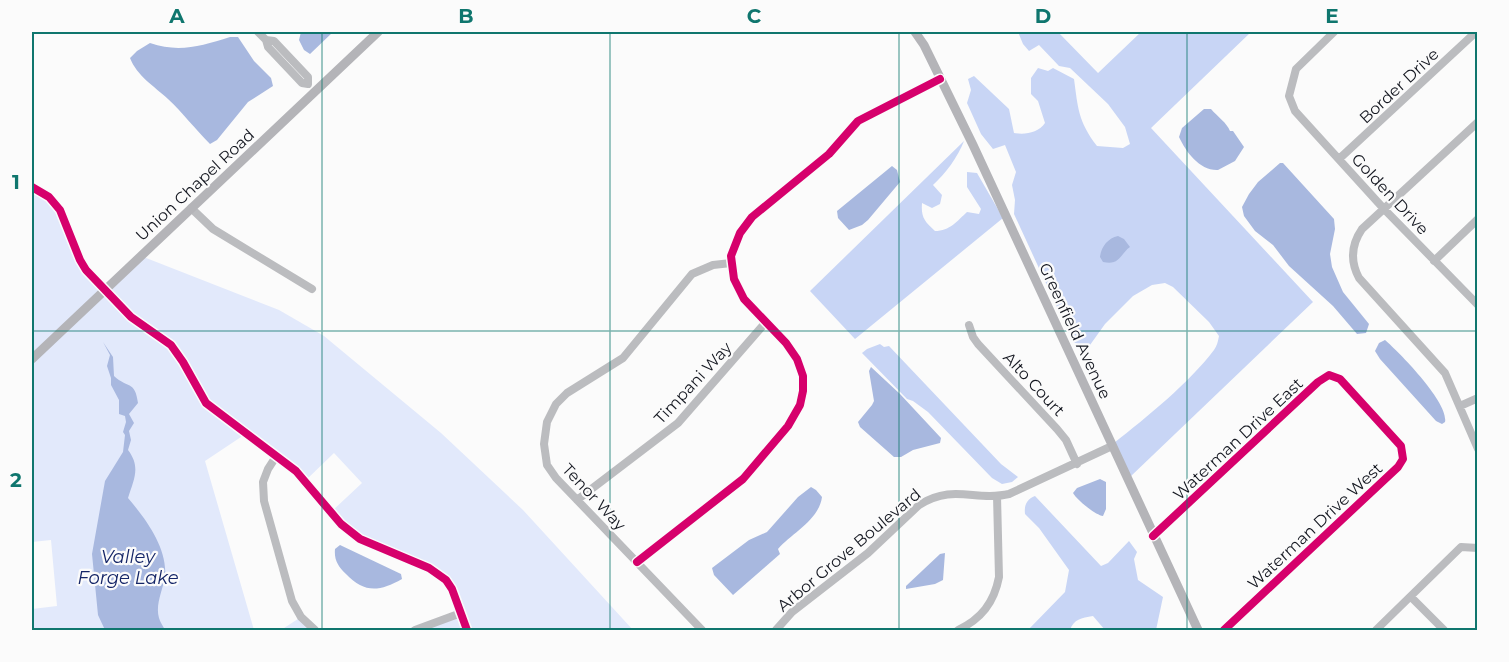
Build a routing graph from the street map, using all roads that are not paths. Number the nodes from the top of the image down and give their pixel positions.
1 (378, 32) edge
2 (915, 32) edge
3 (920, 32) edge
4 (1476, 32) edge
5 (1331, 33) edge
6 (264, 35) edge
7 (924, 45) junction
8 (940, 79) junction
9 (312, 87) junction
10 (1478, 122) edge
11 (1340, 159) junction
12 (32, 187) edge
13 (191, 208) junction
14 (1384, 209) junction
15 (1478, 219) edge
16 (1434, 261) junction
17 (731, 263) junction
18 (312, 289) dead end
19 (105, 290) junction
20 (1478, 305) edge
21 (766, 322) junction
22 (969, 325) dead end
23 (32, 359) edge
24 (1478, 398) edge
25 (1460, 406) junction
26 (1368, 409) joint
27 (1112, 446) junction
28 (1478, 449) edge
29 (277, 455) junction
30 (1077, 464) junction
31 (997, 496) junction
32 (577, 500) junction
33 (1154, 536) junction
34 (1478, 548) edge
35 (637, 562) junction
36 (1412, 597) junction
37 (461, 614) junction
38 (315, 630) edge
39 (415, 630) edge
40 (467, 630) edge
41 (702, 630) edge
42 (776, 630) edge
43 (958, 630) edge
44 (1198, 630) edge
45 (1224, 630) edge
46 (1376, 630) edge
47 (1444, 630) edge

1 - 9 main road, Union Chapel Road
2 - 7 main road, Greenfield Avenue
3 - 7 main road, Greenfield Avenue
4 - 11 street, Border Drive
5 - 11 street, Golden Drive
6 - 9 street
7 - 8 main road, Greenfield Avenue
8 - 17 street
8 - 27 main road, Greenfield Avenue
9 - 13 main road, Union Chapel Road
10 - 14 street
11 - 14 street, Golden Drive
12 - 19 street
13 - 18 street
13 - 19 main road, Union Chapel Road
14 - 16 street, Golden Drive
14 - 25 street
15 - 16 street
16 - 20 street, Golden Drive
17 - 21 street
17 - 32 street, Tenor Way
19 - 23 main road, Union Chapel Road
19 - 29 street
21 - 32 street, Timpani Way
21 - 35 street
22 - 30 street, Alto Court
24 - 25 street
25 - 28 street
26 - 33 street, Waterman Drive East
26 - 45 street, Waterman Drive West
27 - 30 street, Arbor Grove Boulevard
27 - 33 main road, Greenfield Avenue
29 - 37 street
29 - 38 street
30 - 31 street, Arbor Grove Boulevard
31 - 42 street, Arbor Grove Boulevard
31 - 43 street
32 - 35 street, Tenor Way
33 - 44 main road, Greenfield Avenue
34 - 36 street
35 - 41 street, Tenor Way
36 - 46 street
36 - 47 street
37 - 39 street
37 - 40 street

